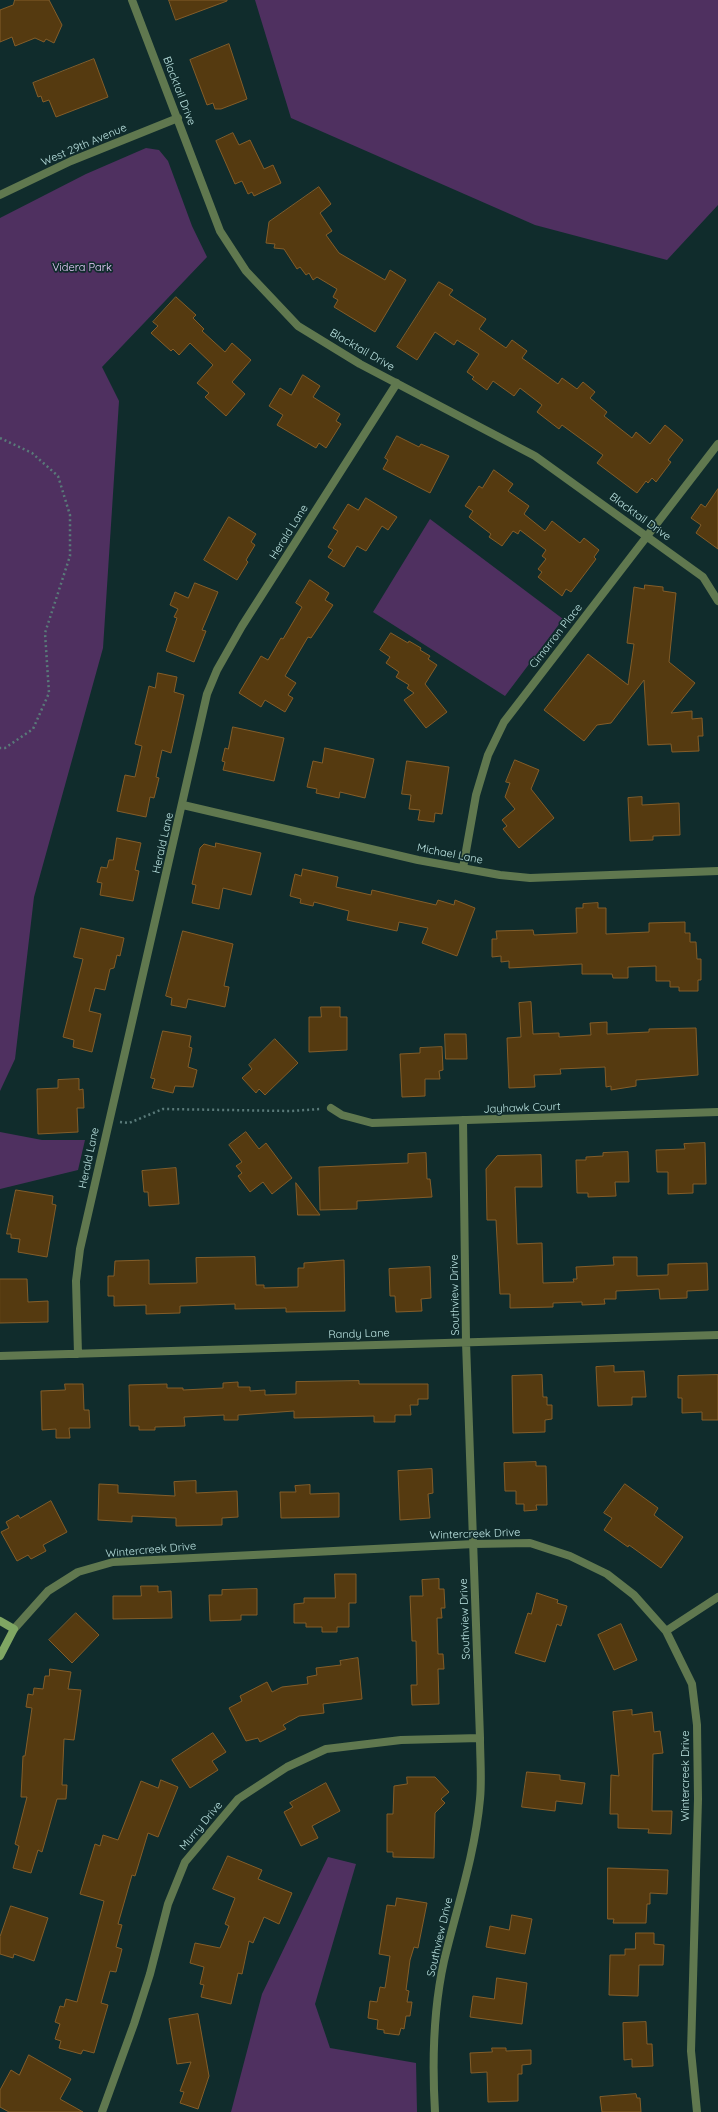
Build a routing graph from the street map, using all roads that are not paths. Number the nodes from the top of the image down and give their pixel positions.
1 (132, 0) edge
2 (178, 118) junction
3 (0, 196) edge
4 (397, 383) junction
5 (718, 444) edge
6 (647, 535) junction
7 (718, 601) edge
8 (183, 805) junction
9 (463, 868) junction
10 (718, 871) edge
11 (331, 1108) road end
12 (718, 1112) edge
13 (463, 1120) junction
14 (718, 1335) edge
15 (466, 1342) junction
16 (78, 1354) junction
17 (0, 1356) edge
18 (474, 1544) junction
19 (718, 1596) edge
20 (0, 1620) edge
21 (14, 1629) junction
22 (666, 1631) junction
23 (0, 1656) edge
24 (480, 1738) junction
25 (102, 2112) edge
26 (435, 2112) edge
27 (697, 2112) edge

1 - 2 street, Blacktail Drive
2 - 3 street, West 29th Avenue
2 - 4 street, Blacktail Drive
4 - 6 street, Blacktail Drive
4 - 8 street, Herald Lane
5 - 6 street, Cimarron Place
6 - 7 street, Blacktail Drive
6 - 9 street, Cimarron Place
8 - 9 street, Michael Lane
8 - 16 street, Herald Lane
9 - 10 street, Michael Lane
11 - 13 street, Jayhawk Court
12 - 13 street, Jayhawk Court
13 - 15 street, Southview Drive
14 - 15 street, Randy Lane
15 - 16 street, Randy Lane
15 - 18 street, Southview Drive
16 - 17 street, Randy Lane
18 - 21 street, Wintercreek Drive
18 - 22 street, Wintercreek Drive
18 - 24 street, Southview Drive
19 - 22 street
20 - 21 street
21 - 23 street, Wintercreek Drive
22 - 27 street, Wintercreek Drive
24 - 25 street, Murry Drive
24 - 26 street, Southview Drive

